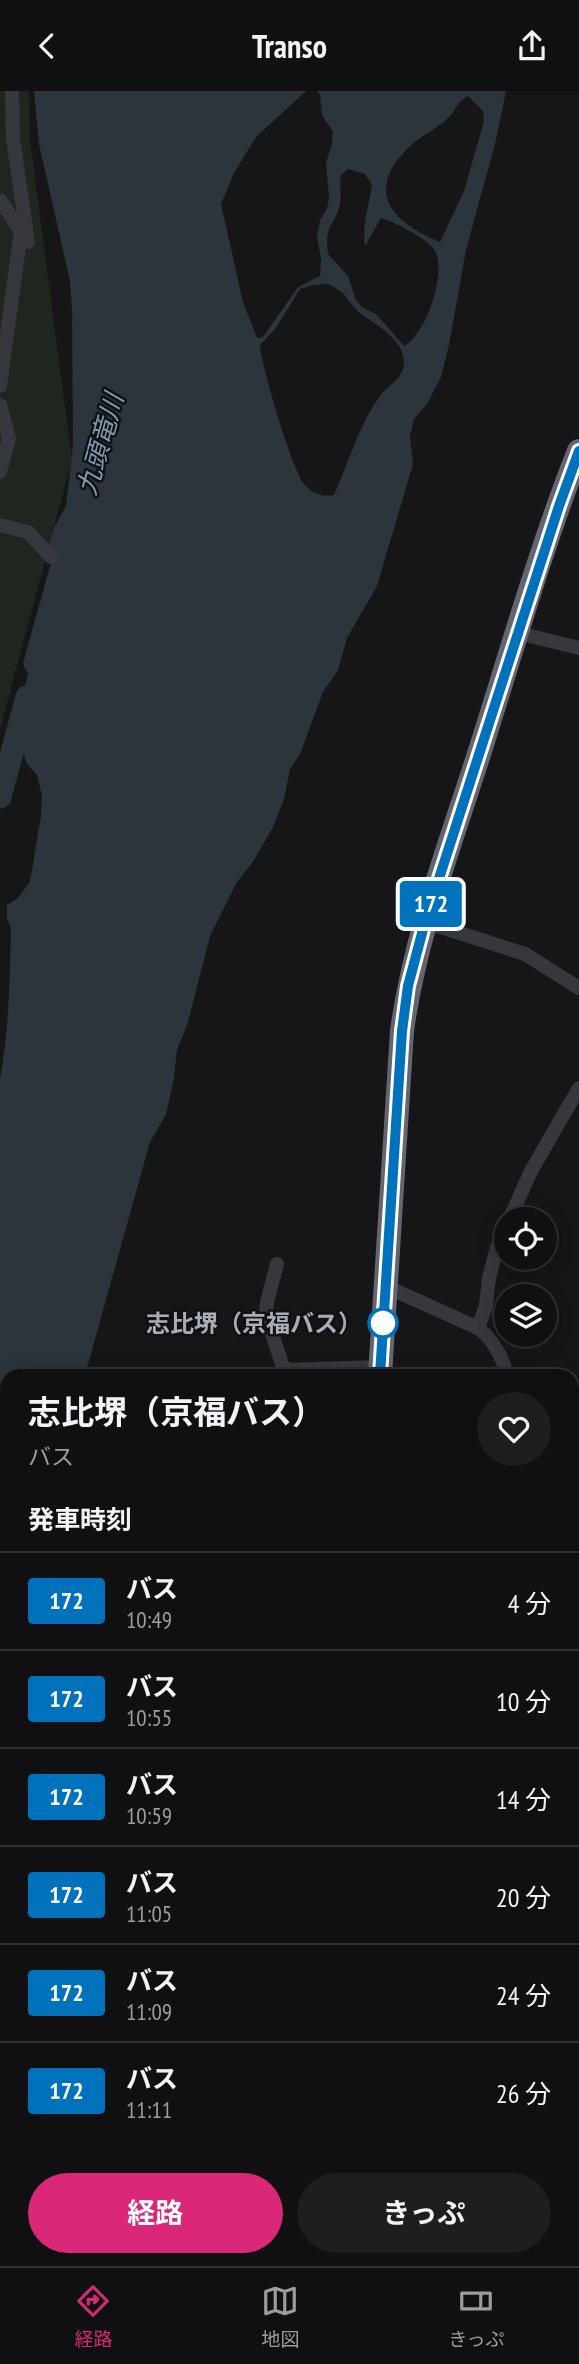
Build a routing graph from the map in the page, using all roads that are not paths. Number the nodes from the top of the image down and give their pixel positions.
1 (12, 91) edge
2 (0, 200) edge
3 (22, 232) junction
4 (0, 386) edge
5 (0, 405) edge
6 (579, 451) edge
7 (0, 472) edge
8 (0, 525) edge
9 (51, 557) dead end
10 (518, 633) junction
11 (579, 648) edge
12 (425, 922) junction
13 (579, 988) edge
14 (579, 1088) edge
15 (515, 1207) edge
16 (494, 1261) edge
17 (278, 1264) dead end
18 (385, 1286) junction
19 (478, 1328) junction
20 (284, 1369) edge
21 (380, 1369) edge
22 (506, 1369) edge

1 - 3 street
2 - 3 street
3 - 4 street
5 - 7 street
6 - 10 highway
8 - 9 street
10 - 11 street
10 - 12 highway
12 - 13 street
12 - 18 highway
14 - 15 street
16 - 19 street
17 - 20 street
18 - 19 street
18 - 21 highway
19 - 22 street

